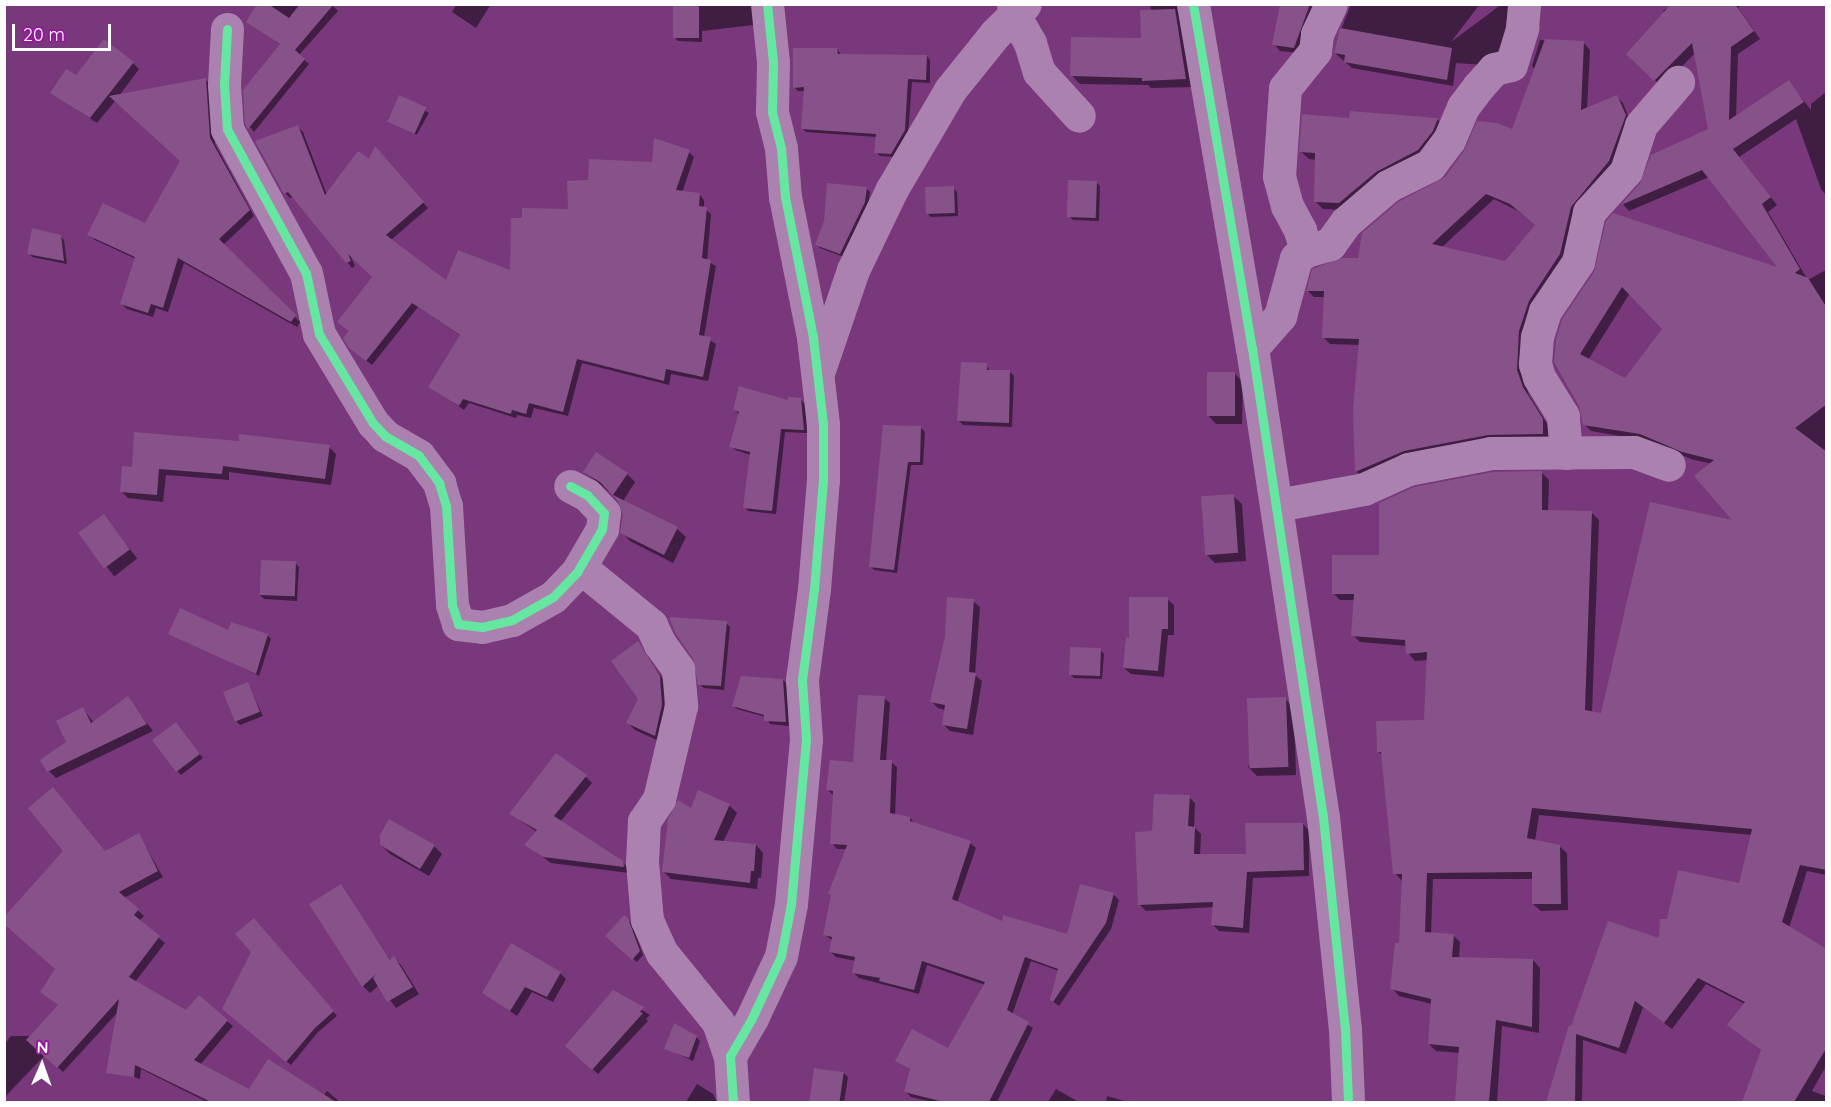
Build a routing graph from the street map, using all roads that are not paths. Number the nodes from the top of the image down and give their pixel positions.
1 (767, 4) edge
2 (1192, 4) edge
3 (1331, 4) edge
4 (1524, 4) edge
5 (1017, 8) edge
6 (227, 29) dead end
7 (1678, 82) dead end
8 (1078, 116) dead end
9 (1306, 251) junction
10 (1252, 348) junction
11 (817, 375) junction
12 (1566, 453) junction
13 (1669, 465) dead end
14 (570, 486) dead end
15 (1277, 505) junction
16 (580, 567) junction
17 (730, 1056) junction
18 (733, 1102) edge
19 (1348, 1102) edge

1 - 11 street
2 - 10 street
3 - 9 street
4 - 9 street
5 - 8 street
5 - 11 street
6 - 16 street
7 - 12 street
9 - 10 street
10 - 15 street
11 - 17 street
12 - 13 street
12 - 15 street
14 - 16 street
15 - 19 street
16 - 17 street
17 - 18 street

